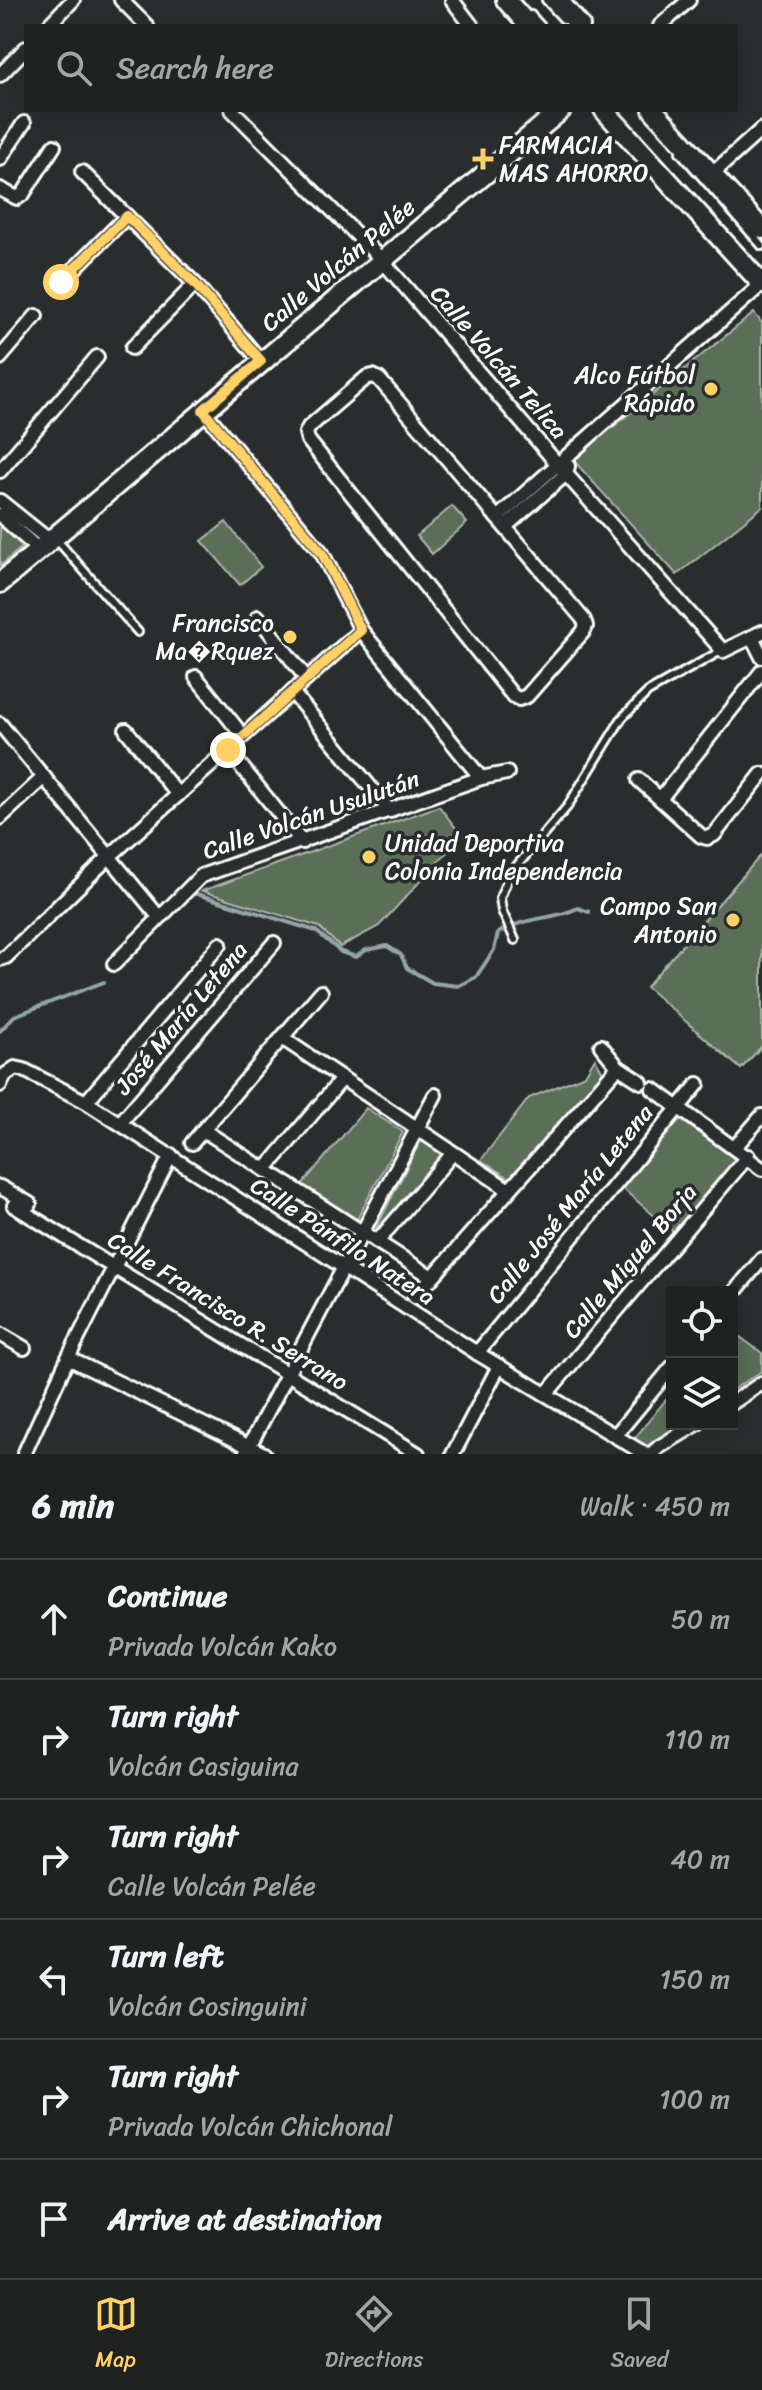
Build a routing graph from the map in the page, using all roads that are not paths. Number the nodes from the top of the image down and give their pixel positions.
1 (73, 0) edge
2 (121, 0) edge
3 (452, 0) edge
4 (506, 0) edge
5 (546, 0) edge
6 (558, 0) edge
7 (689, 0) edge
8 (527, 17) edge
9 (50, 24) edge
10 (145, 24) edge
11 (470, 24) edge
12 (567, 24) edge
13 (578, 24) edge
14 (662, 24) edge
15 (24, 50) edge
16 (0, 75) edge
17 (234, 112) edge
18 (606, 112) edge
19 (617, 112) edge
20 (644, 112) edge
21 (655, 112) edge
22 (548, 114) edge
23 (24, 123) dead end
24 (762, 129) edge
25 (54, 146) dead end
26 (0, 159) edge
27 (82, 172) dead end
28 (712, 174) junction
29 (0, 189) edge
30 (127, 216) junction
31 (760, 222) edge
32 (762, 246) edge
33 (381, 259) junction
34 (762, 274) edge
35 (61, 282) dead end
36 (195, 284) junction
37 (762, 284) edge
38 (36, 316) dead end
39 (132, 348) dead end
40 (97, 357) dead end
41 (0, 358) edge
42 (261, 361) junction
43 (203, 410) junction
44 (571, 452) junction
45 (557, 463) junction
46 (0, 471) edge
47 (566, 474) junction
48 (0, 501) edge
49 (510, 505) junction
50 (0, 515) edge
51 (519, 516) junction
52 (501, 522) junction
53 (48, 543) junction
54 (0, 583) edge
55 (258, 617) dead end
56 (361, 630) junction
57 (138, 632) dead end
58 (757, 634) edge
59 (723, 651) junction
60 (762, 657) edge
61 (762, 671) edge
62 (196, 677) dead end
63 (307, 679) junction
64 (292, 692) junction
65 (0, 724) edge
66 (126, 730) dead end
67 (243, 736) junction
68 (228, 750) junction
69 (507, 773) dead end
70 (762, 774) edge
71 (44, 777) junction
72 (481, 778) junction
73 (639, 780) dead end
74 (178, 795) junction
75 (660, 799) junction
76 (390, 811) junction
77 (0, 818) edge
78 (302, 842) junction
79 (110, 856) junction
80 (159, 917) junction
81 (515, 940) dead end
82 (0, 941) edge
83 (274, 943) dead end
84 (220, 944) dead end
85 (16, 947) junction
86 (0, 959) edge
87 (114, 964) dead end
88 (321, 992) dead end
89 (282, 1038) junction
90 (601, 1046) dead end
91 (618, 1067) junction
92 (342, 1079) junction
93 (641, 1082) dead end
94 (698, 1084) dead end
95 (0, 1085) edge
96 (653, 1089) dead end
97 (435, 1095) dead end
98 (86, 1102) junction
99 (679, 1108) junction
100 (762, 1116) edge
101 (121, 1122) junction
102 (417, 1129) junction
103 (203, 1130) junction
104 (192, 1143) dead end
105 (735, 1147) junction
106 (453, 1153) junction
107 (171, 1155) junction
108 (748, 1156) junction
109 (762, 1169) edge
110 (265, 1170) junction
111 (0, 1187) edge
112 (509, 1190) junction
113 (30, 1204) dead end
114 (14, 1206) dead end
115 (362, 1232) junction
116 (377, 1242) junction
117 (762, 1259) edge
118 (113, 1267) junction
119 (342, 1268) junction
120 (432, 1277) junction
121 (738, 1288) edge
122 (415, 1297) dead end
123 (0, 1334) edge
124 (24, 1348) dead end
125 (477, 1353) junction
126 (68, 1358) junction
127 (499, 1366) junction
128 (286, 1373) junction
129 (666, 1374) edge
130 (762, 1383) edge
131 (546, 1394) junction
132 (738, 1399) edge
133 (687, 1430) edge
134 (615, 1436) junction
135 (247, 1450) edge
136 (24, 1454) edge
137 (264, 1454) edge
138 (418, 1454) edge
139 (453, 1454) edge
140 (648, 1454) edge

1 - 9 street
2 - 10 street
3 - 11 street
4 - 8 street
5 - 12 lane
6 - 13 street
7 - 14 street
15 - 16 street
17 - 33 street, Calle Volcán Telica
18 - 37 street
19 - 34 lane
20 - 32 lane
21 - 28 street
22 - 33 street, Calle Volcán Pelée
23 - 26 street
24 - 28 street
25 - 29 street
27 - 30 street
28 - 31 street
30 - 35 street
30 - 36 street
33 - 42 street, Calle Volcán Pelée
33 - 45 street, Calle Volcán Telica
36 - 39 street
36 - 42 street
37 - 44 street
38 - 41 street
40 - 46 street
42 - 43 street, Calle Volcán Pelée
43 - 53 street, Calle Volcán Pelée
43 - 56 street
44 - 45 street
44 - 47 street
45 - 47 street, Calle Volcán Telica
45 - 49 street
47 - 51 street
47 - 59 street, Calle Volcán Telica
48 - 53 street
49 - 51 street
49 - 52 street
50 - 53 street
51 - 52 street
52 - 52 street
53 - 54 street, Calle Volcán Pelée
53 - 57 lane
55 - 63 street
56 - 63 street
56 - 72 street
58 - 59 street
58 - 60 street
59 - 81 lane
61 - 75 street
62 - 67 street
63 - 64 street
64 - 67 street
64 - 76 street
65 - 71 street
66 - 74 street
67 - 68 street
68 - 74 street
68 - 78 street
69 - 72 street, Calle Volcán Usulután
70 - 75 street
71 - 77 street
71 - 79 street
72 - 76 street, Calle Volcán Usulután
73 - 75 street
74 - 79 street
76 - 78 street, Calle Volcán Usulután
78 - 80 street, Calle Volcán Usulután
79 - 80 street
79 - 85 street
80 - 87 street, Calle Volcán Usulután
82 - 85 street
83 - 101 street, José María Letena
84 - 98 street
85 - 86 street
88 - 89 street
89 - 92 street
89 - 103 street
90 - 91 street
91 - 93 street
91 - 112 street
92 - 102 street
92 - 110 street
94 - 99 street, Calle José María Letena
95 - 98 street, Calle Pánfilo Natera
96 - 99 street
97 - 102 street
98 - 101 street, Calle Pánfilo Natera
99 - 105 street
99 - 125 street, Calle José María Letena
100 - 105 street
101 - 107 street, Calle Pánfilo Natera
102 - 106 street
102 - 115 street
103 - 104 street
103 - 110 street
105 - 108 street
106 - 112 street
106 - 116 street
107 - 118 street
107 - 119 street, Calle Pánfilo Natera
108 - 109 street
108 - 131 street, Calle Miguel Borja
110 - 115 street
111 - 113 street
112 - 120 street
114 - 118 street, Calle Francisco R. Serrano
115 - 116 street
115 - 119 street
116 - 120 street
117 - 121 street
118 - 126 street
118 - 128 street, Calle Francisco R. Serrano
119 - 125 street, Calle Pánfilo Natera
119 - 128 street
120 - 122 street
123 - 124 street
125 - 127 street, Calle Pánfilo Natera
126 - 135 street
126 - 136 street
127 - 131 street, Calle Pánfilo Natera
127 - 139 street
128 - 135 street
128 - 138 street, Calle Francisco R. Serrano
129 - 134 street
130 - 132 street
131 - 134 street, Calle Pánfilo Natera
133 - 140 street
134 - 140 street, Calle Pánfilo Natera
135 - 137 street

